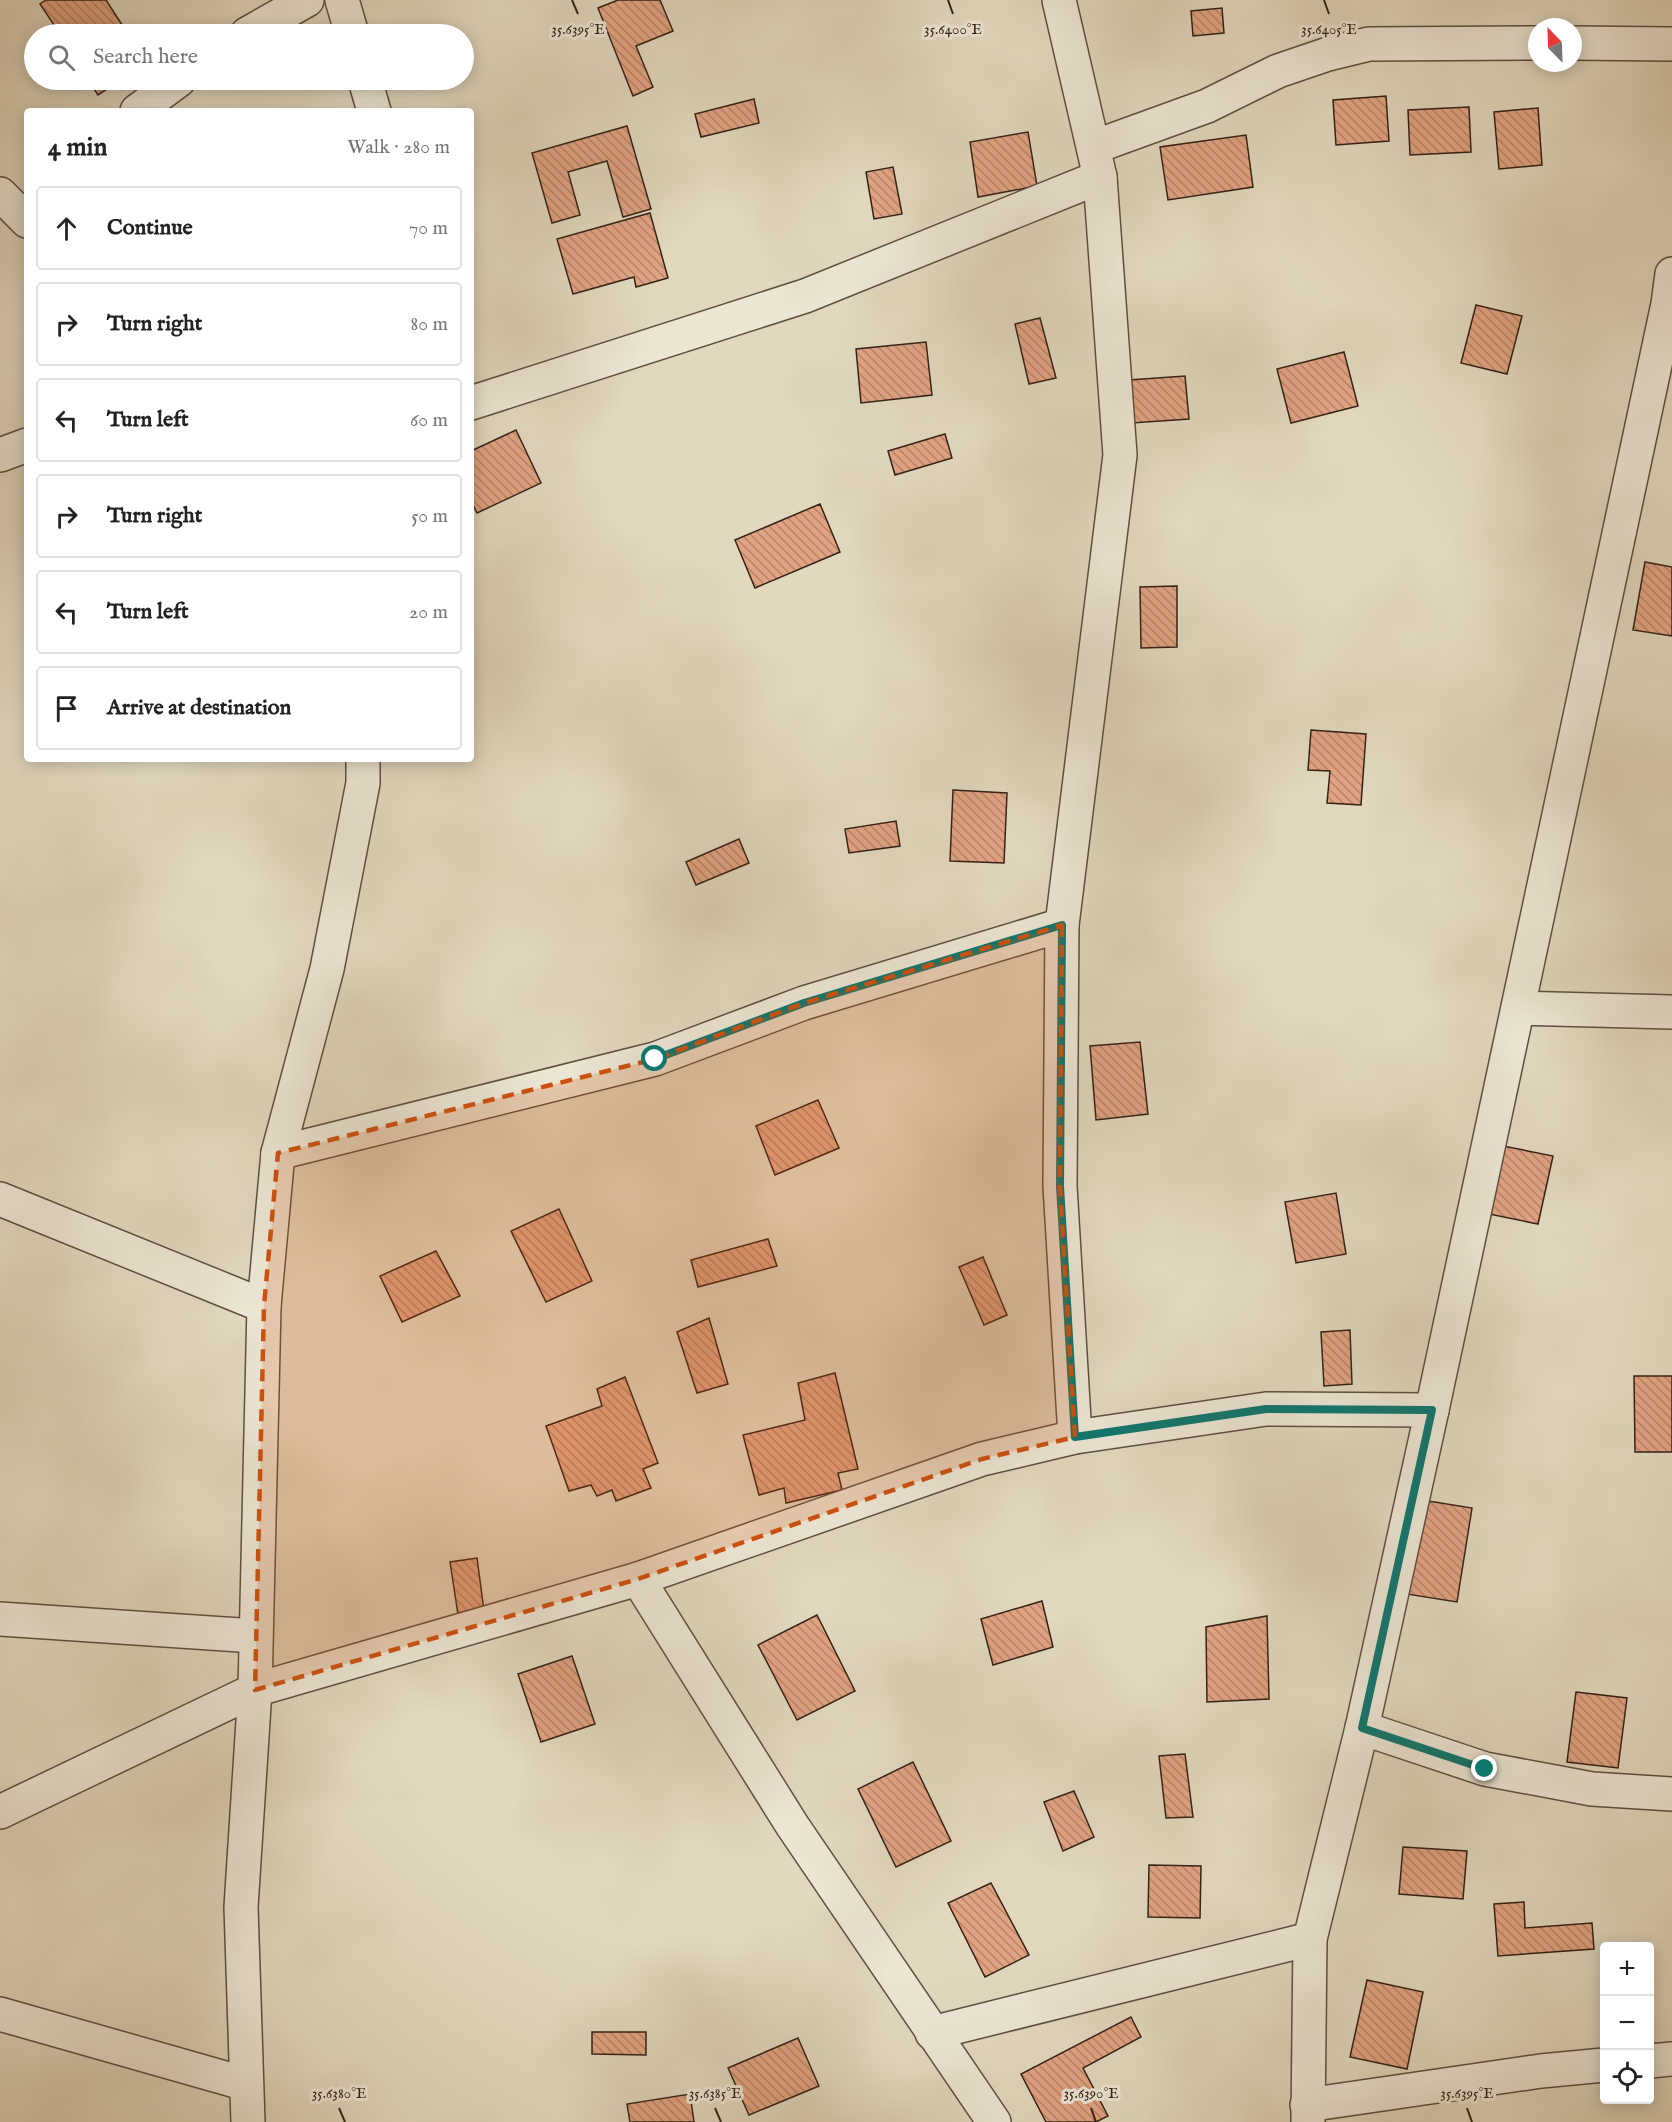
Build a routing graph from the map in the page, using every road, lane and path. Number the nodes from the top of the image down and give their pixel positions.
1 (307, 0) edge
2 (342, 0) edge
3 (1059, 0) edge
4 (265, 24) edge
5 (348, 24) edge
6 (1528, 43) edge
7 (1582, 43) edge
8 (1672, 44) edge
9 (165, 90) edge
10 (367, 90) edge
11 (140, 108) edge
12 (373, 108) edge
13 (1097, 162) junction
14 (0, 194) edge
15 (24, 218) edge
16 (1672, 274) edge
17 (474, 402) edge
18 (24, 446) edge
19 (0, 455) edge
20 (363, 762) edge
21 (1062, 925) junction
22 (1518, 1008) junction
23 (1672, 1012) edge
24 (278, 1153) junction
25 (0, 1199) edge
26 (264, 1306) junction
27 (1432, 1410) junction
28 (1075, 1437) junction
29 (638, 1579) junction
30 (0, 1619) edge
31 (255, 1636) junction
32 (255, 1690) junction
33 (1362, 1728) junction
34 (1672, 1794) edge
35 (0, 1812) edge
36 (1310, 1939) junction
37 (0, 2014) edge
38 (932, 2033) junction
39 (1672, 2059) edge
40 (1654, 2061) edge
41 (1600, 2065) edge
42 (246, 2084) junction
43 (1307, 2114) edge
44 (983, 2120) edge
45 (248, 2122) edge

1 - 4 street
2 - 5 street
3 - 13 street
6 - 13 street
7 - 8 street
9 - 11 street
10 - 12 street
13 - 17 street
13 - 21 street
14 - 15 street
16 - 22 street
18 - 19 street
20 - 24 street
21 - 24 street
21 - 28 street
22 - 23 street
22 - 27 street
24 - 26 street
25 - 26 street
26 - 31 street
27 - 28 street
27 - 33 street
28 - 29 street
29 - 32 street
29 - 38 street
30 - 31 street
31 - 32 street
32 - 35 street
32 - 42 street
33 - 34 street
33 - 36 street
36 - 38 street
36 - 43 street
37 - 42 street
38 - 44 street
39 - 40 street
41 - 43 street
42 - 45 street

